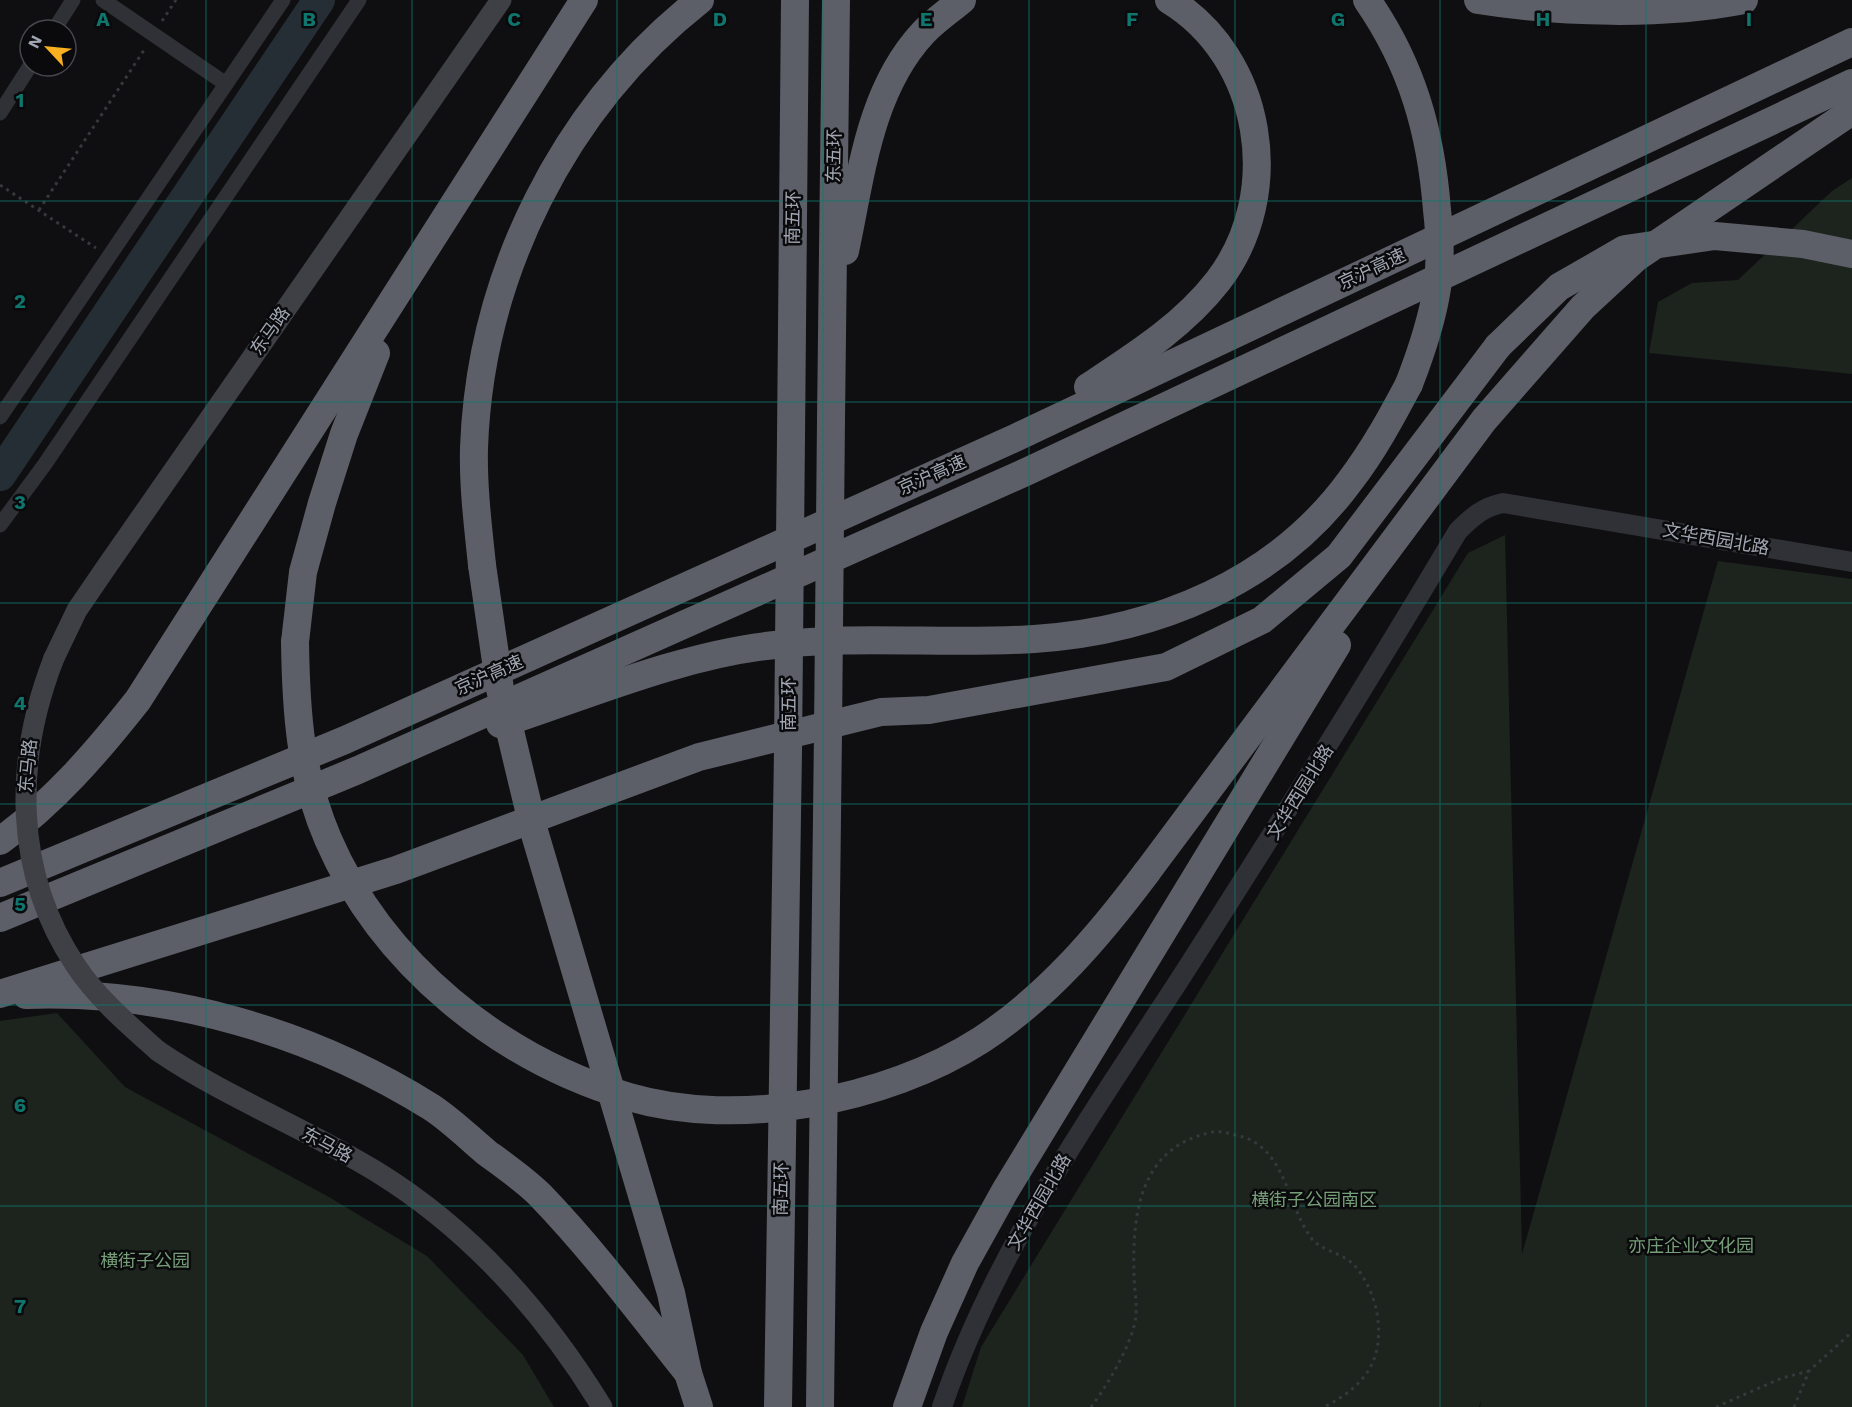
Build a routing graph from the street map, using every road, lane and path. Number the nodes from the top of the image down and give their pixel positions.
1 (73, 0) edge
2 (103, 0) edge
3 (176, 0) edge
4 (283, 0) edge
5 (359, 0) edge
6 (501, 0) edge
7 (584, 0) edge
8 (700, 0) edge
9 (795, 0) edge
10 (836, 0) edge
11 (962, 0) edge
12 (1169, 0) edge
13 (1367, 0) edge
14 (1478, 0) edge
15 (1744, 0) edge
16 (62, 18) edge
17 (154, 34) junction
18 (1852, 42) edge
19 (22, 78) edge
20 (1852, 83) edge
21 (226, 84) junction
22 (1852, 111) edge
23 (0, 113) edge
24 (0, 185) edge
25 (39, 210) junction
26 (428, 246) junction
27 (1852, 254) edge
28 (109, 257) junction
29 (832, 312) junction
30 (0, 417) edge
31 (1015, 438) junction
32 (1425, 499) junction
33 (0, 525) edge
34 (1852, 562) edge
35 (358, 770) junction
36 (0, 841) edge
37 (0, 883) edge
38 (0, 918) edge
39 (0, 995) edge
40 (1852, 1332) edge
41 (1809, 1371) junction
42 (688, 1373) junction
43 (602, 1407) edge
44 (699, 1407) edge
45 (777, 1407) edge
46 (820, 1407) edge
47 (907, 1407) edge
48 (942, 1407) edge
49 (1091, 1407) edge
50 (1324, 1407) edge
51 (1716, 1407) edge
52 (1794, 1407) edge

1 - 16 street
2 - 17 street
3 - 17 path
4 - 21 street
5 - 33 street
6 - 43 main road, 东马路, bridge
7 - 26 highway
8 - 42 highway, bridge
9 - 45 highway, 南五环, bridge
10 - 29 highway, 东五环
11 - 29 highway
12 - 31 highway
13 - 35 highway, bridge
14 - 15 highway
17 - 21 street
17 - 25 path
18 - 31 highway, 京沪高速
19 - 23 street
20 - 35 highway, 京沪高速
21 - 28 street
22 - 32 highway
24 - 25 path
25 - 28 path
26 - 32 highway, bridge
26 - 36 highway
27 - 39 highway, bridge
28 - 30 street
29 - 46 highway, bridge
31 - 37 highway, 京沪高速
32 - 47 highway
34 - 48 street, 文华西园北路
35 - 38 highway, 京沪高速
39 - 42 highway
40 - 41 path
41 - 51 path
41 - 52 path
42 - 44 highway
49 - 50 path

